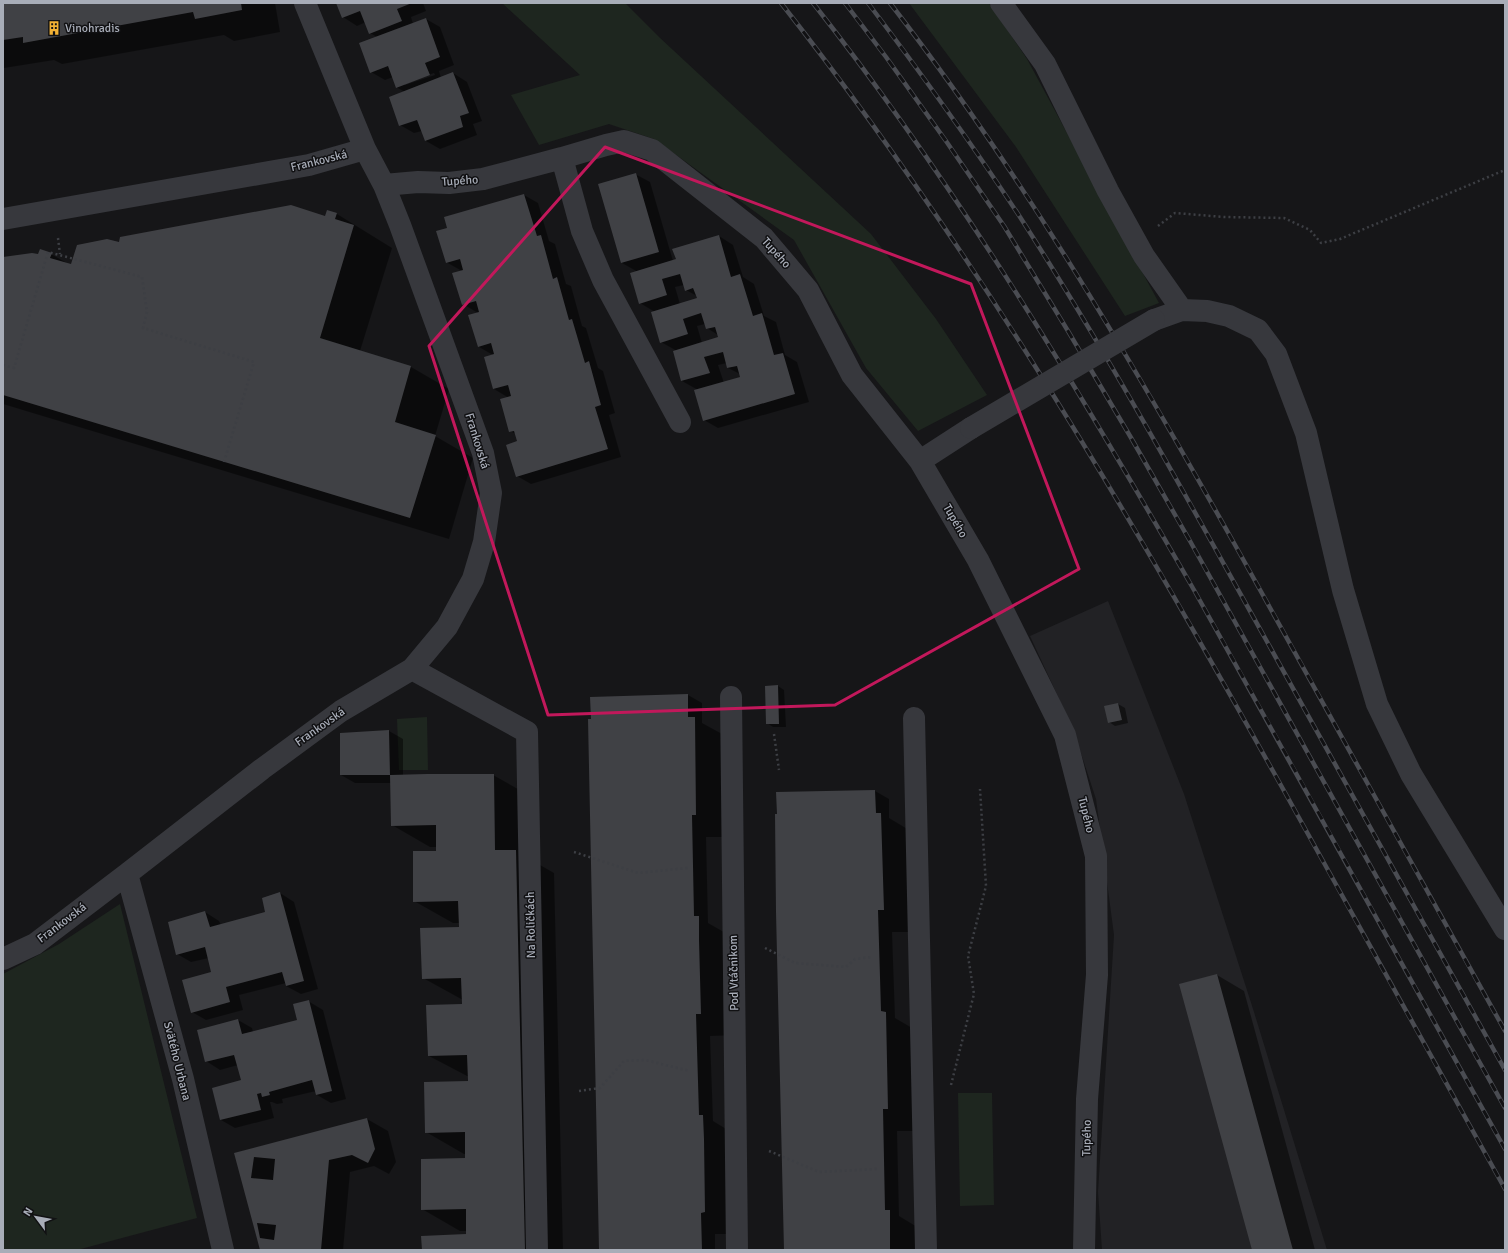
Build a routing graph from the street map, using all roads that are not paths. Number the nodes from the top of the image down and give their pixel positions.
1 (305, 3) edge
2 (1001, 3) edge
3 (364, 149) junction
4 (562, 158) junction
5 (384, 185) junction
6 (3, 219) edge
7 (1182, 310) junction
8 (680, 422) dead end
9 (920, 461) junction
10 (412, 669) junction
11 (731, 697) dead end
12 (914, 718) dead end
13 (127, 874) junction
14 (1505, 930) edge
15 (3, 959) edge
16 (223, 1250) edge
17 (537, 1250) edge
18 (737, 1250) edge
19 (926, 1250) edge
20 (1084, 1250) edge

1 - 3 street
2 - 7 street
3 - 5 street, Frankovská
3 - 6 street, Frankovská
4 - 5 street, Tupého
4 - 8 street
4 - 9 street, Tupého
5 - 10 street, Frankovská
7 - 9 street, bridge
7 - 14 street
9 - 20 street, Tupého
10 - 13 street, Frankovská
10 - 17 street, Na Roličkách
11 - 18 street, Pod Vtáčnikom
12 - 19 street
13 - 15 street, Frankovská
13 - 16 street, Svätého Urbana

